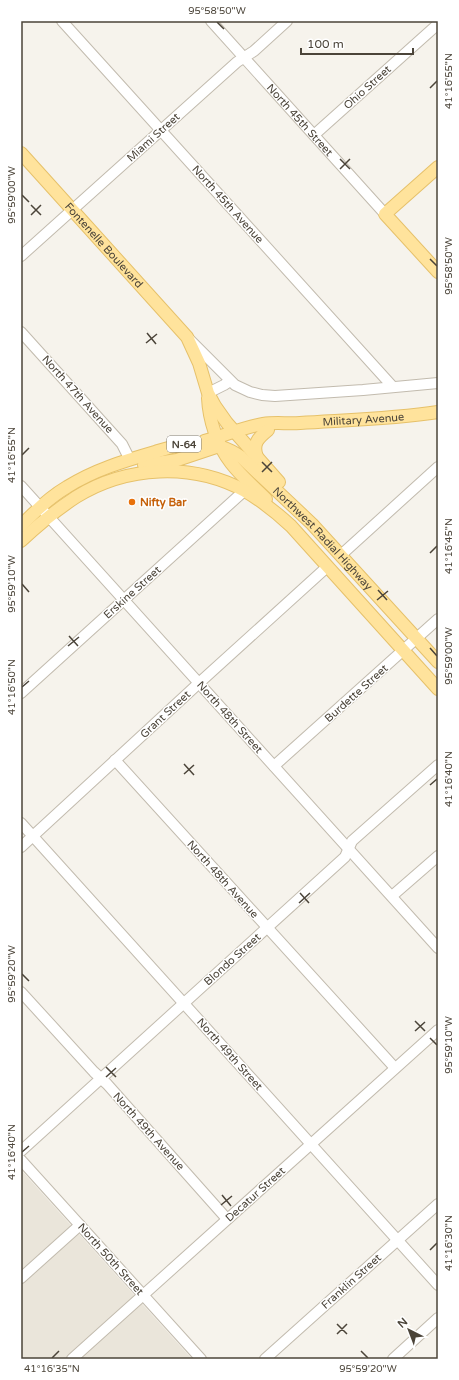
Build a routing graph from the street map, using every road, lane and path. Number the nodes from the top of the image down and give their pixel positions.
1 (62, 21) edge
2 (211, 21) edge
3 (287, 21) edge
4 (438, 24) edge
5 (244, 57) junction
6 (161, 130) junction
7 (314, 135) junction
8 (21, 153) edge
9 (438, 167) edge
10 (72, 210) junction
11 (385, 214) junction
12 (21, 256) edge
13 (438, 272) edge
14 (21, 332) edge
15 (187, 338) junction
16 (230, 381) junction
17 (438, 383) edge
18 (393, 387) junction
19 (208, 393) junction
20 (438, 412) edge
21 (212, 418) junction
22 (289, 424) junction
23 (268, 430) junction
24 (238, 435) junction
25 (219, 442) junction
26 (191, 443) junction
27 (257, 457) junction
28 (130, 460) junction
29 (438, 467) edge
30 (21, 486) edge
31 (91, 489) junction
32 (244, 491) junction
33 (40, 507) junction
34 (49, 517) junction
35 (312, 524) junction
36 (21, 526) edge
37 (291, 526) junction
38 (21, 541) edge
39 (341, 555) junction
40 (327, 567) junction
41 (123, 599) junction
42 (438, 619) edge
43 (417, 638) junction
44 (403, 651) junction
45 (438, 662) edge
46 (199, 683) junction
47 (438, 690) edge
48 (21, 693) edge
49 (115, 760) junction
50 (438, 765) edge
51 (274, 766) junction
52 (21, 823) edge
53 (33, 836) junction
54 (21, 847) edge
55 (349, 848) junction
56 (438, 856) edge
57 (392, 896) junction
58 (267, 928) junction
59 (438, 948) edge
60 (21, 992) edge
61 (184, 1003) junction
62 (438, 1030) edge
63 (395, 1068) junction
64 (101, 1078) junction
65 (311, 1144) junction
66 (21, 1151) edge
67 (21, 1160) edge
68 (438, 1204) edge
69 (227, 1219) junction
70 (80, 1225) junction
71 (398, 1240) junction
72 (21, 1278) edge
73 (438, 1285) edge
74 (143, 1294) junction
75 (438, 1318) edge
76 (72, 1359) edge
77 (201, 1359) edge
78 (265, 1359) edge
79 (393, 1359) edge

1 - 6 street, North 45th Avenue
2 - 5 street, North 45th Street
3 - 5 street, Miami Street
4 - 7 street, Ohio Street
5 - 6 street, Miami Street
5 - 7 street, North 45th Street
6 - 10 street, Miami Street
6 - 18 street, North 45th Avenue
7 - 11 street, North 45th Street
8 - 10 main road, Fontenelle Boulevard
9 - 11 main road
10 - 12 street, Miami Street
10 - 15 main road, Fontenelle Boulevard
11 - 13 main road, North 45th Street
14 - 28 street, North 47th Avenue
15 - 16 street, Fontenelle Boulevard
15 - 19 main road, Fontenelle Boulevard
16 - 18 street, Fontenelle Boulevard
16 - 19 street
17 - 18 street, Fontenelle Boulevard
19 - 21 main road
19 - 24 main road
20 - 22 main road, Military Avenue
21 - 25 main road
21 - 26 main road
22 - 23 main road, Military Avenue
22 - 24 main road, Military Avenue
23 - 24 main road, Military Avenue
23 - 27 main road
24 - 25 main road, Military Avenue
24 - 27 main road
25 - 26 main road, Northwest Radial Highway / N-64
25 - 31 main road, Military Avenue
25 - 35 main road, Northwest Radial Highway / N-64
25 - 37 main road
26 - 28 main road, Northwest Radial Highway / N-64
27 - 35 main road
28 - 33 main road, Northwest Radial Highway / N-64
29 - 39 street
30 - 33 street, North 48th Street
31 - 32 main road, Northwest Radial Highway
31 - 34 main road, Northwest Radial Highway
32 - 37 main road, Northwest Radial Highway
32 - 41 street, Erskine Street
33 - 34 street, North 48th Street
33 - 36 main road, Northwest Radial Highway / N-64
34 - 38 main road, Northwest Radial Highway
34 - 41 street, North 48th Street
35 - 39 main road, Northwest Radial Highway / N-64
37 - 40 main road, Northwest Radial Highway
39 - 43 main road, Northwest Radial Highway / N-64
40 - 44 main road, Northwest Radial Highway
40 - 46 street, Grant Street
41 - 46 street, North 48th Street
41 - 48 street, Erskine Street
42 - 43 street, Burdette Street
43 - 44 street, Burdette Street
43 - 45 main road, Northwest Radial Highway / N-64
44 - 47 main road, Northwest Radial Highway
44 - 51 street, Burdette Street
46 - 49 street, Grant Street
46 - 51 street, North 48th Street
49 - 53 street, Grant Street
49 - 58 street, North 48th Avenue
50 - 55 street, Blondo Street
51 - 55 street, North 48th Street
52 - 53 street, North 49th Street
53 - 54 street, Grant Street
53 - 61 street, North 49th Street
55 - 57 street, North 48th Street
55 - 58 street, Blondo Street
56 - 57 street
57 - 59 street, North 48th Street
58 - 61 street, Blondo Street
58 - 63 street, North 48th Avenue
60 - 64 street, North 49th Avenue
61 - 64 street, Blondo Street
61 - 65 street, North 49th Street
62 - 63 street, Decatur Street
63 - 65 street, Decatur Street
64 - 66 street, Blondo Street
64 - 69 street, North 49th Avenue
65 - 69 street, Decatur Street
65 - 71 street, North 49th Street
67 - 70 street, North 50th Street
68 - 71 street, Franklin Street
69 - 74 street, Decatur Street
70 - 72 street
70 - 74 street, North 50th Street
71 - 73 street, North 49th Street
71 - 78 street, Franklin Street
74 - 76 street, Decatur Street
74 - 77 street, North 50th Street
75 - 79 street

